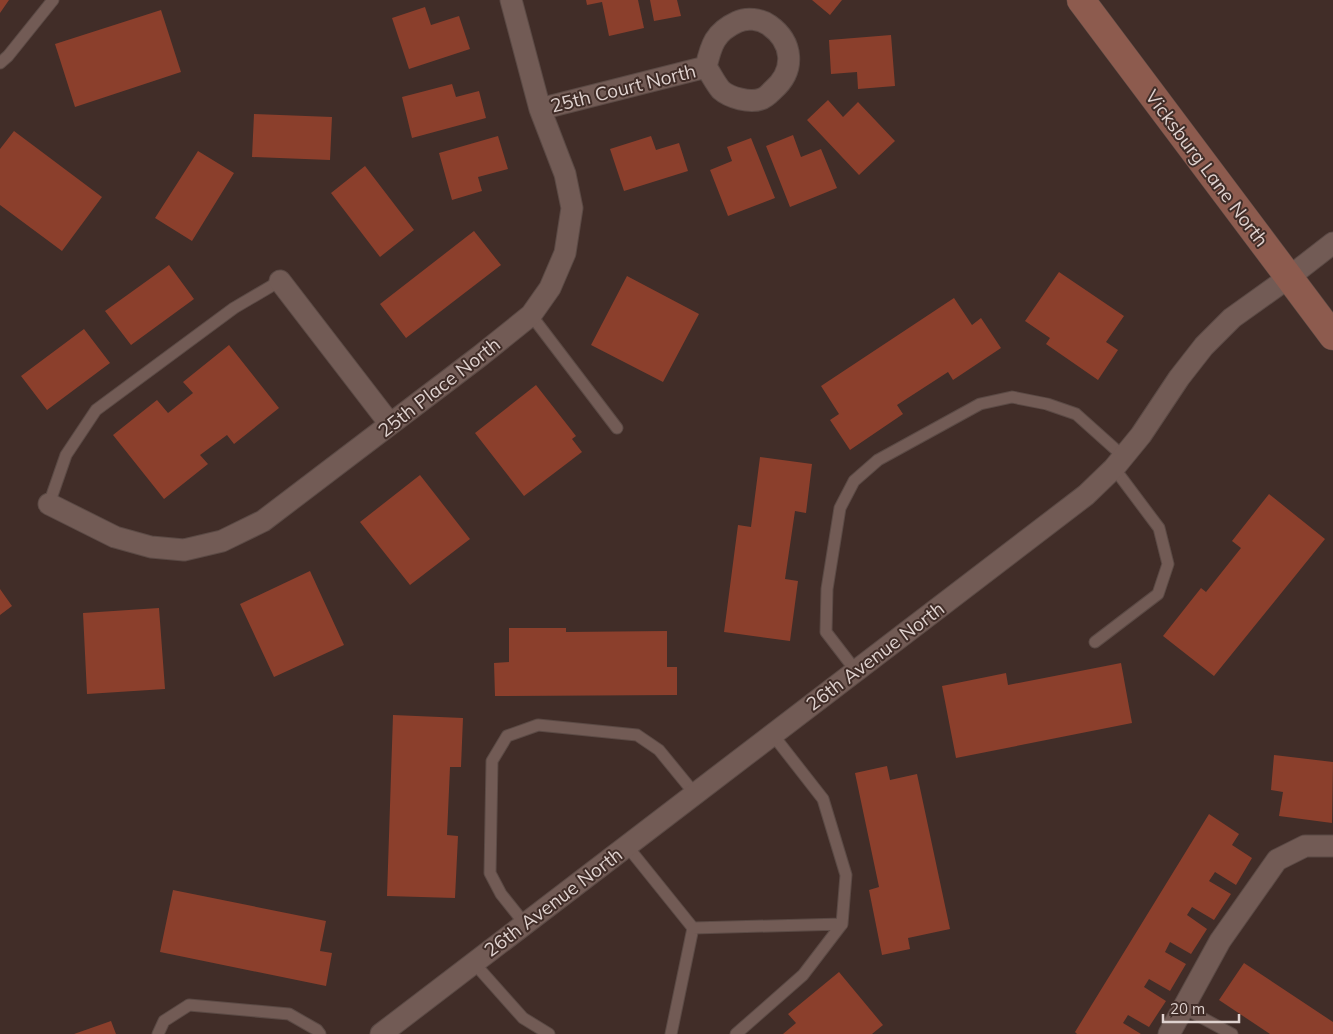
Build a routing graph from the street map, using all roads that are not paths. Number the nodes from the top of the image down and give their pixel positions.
1 (53, 0) edge
2 (511, 0) edge
3 (1081, 0) edge
4 (0, 63) edge
5 (706, 67) dead end
6 (540, 109) junction
7 (1333, 243) edge
8 (1288, 278) junction
9 (280, 281) joint
10 (530, 315) junction
11 (1333, 336) edge
12 (390, 424) junction
13 (617, 428) dead end
14 (1119, 462) junction
15 (49, 504) joint
16 (1095, 642) dead end
17 (856, 671) junction
18 (773, 735) junction
19 (695, 794) junction
20 (627, 846) junction
21 (1333, 846) edge
22 (525, 924) junction
23 (842, 924) junction
24 (692, 928) junction
25 (474, 963) junction
26 (1184, 1008) junction
27 (158, 1034) edge
28 (320, 1034) edge
29 (381, 1034) edge
30 (549, 1034) edge
31 (671, 1034) edge
32 (736, 1034) edge
33 (1169, 1034) edge
34 (1232, 1034) edge

1 - 4 lane
2 - 6 street, 25th Place North
3 - 8 main road, Vicksburg Lane North
5 - 6 street, 25th Court North
6 - 10 street, 25th Place North
7 - 8 street, 26th Avenue North
8 - 11 main road, Vicksburg Lane North
8 - 14 street, 26th Avenue North
9 - 12 street
9 - 15 lane
10 - 12 street, 25th Place North
10 - 13 lane
12 - 15 street, 25th Place North
14 - 16 lane
14 - 17 street, 26th Avenue North
14 - 17 lane
17 - 18 street, 26th Avenue North
18 - 19 street, 26th Avenue North
18 - 23 lane
19 - 20 street, 26th Avenue North
19 - 22 lane
20 - 22 street, 26th Avenue North
20 - 24 lane
21 - 26 street
22 - 25 street, 26th Avenue North
23 - 24 lane
23 - 32 lane
24 - 31 lane
25 - 29 street, 26th Avenue North
25 - 30 lane
26 - 33 street
26 - 34 lane
27 - 28 lane

